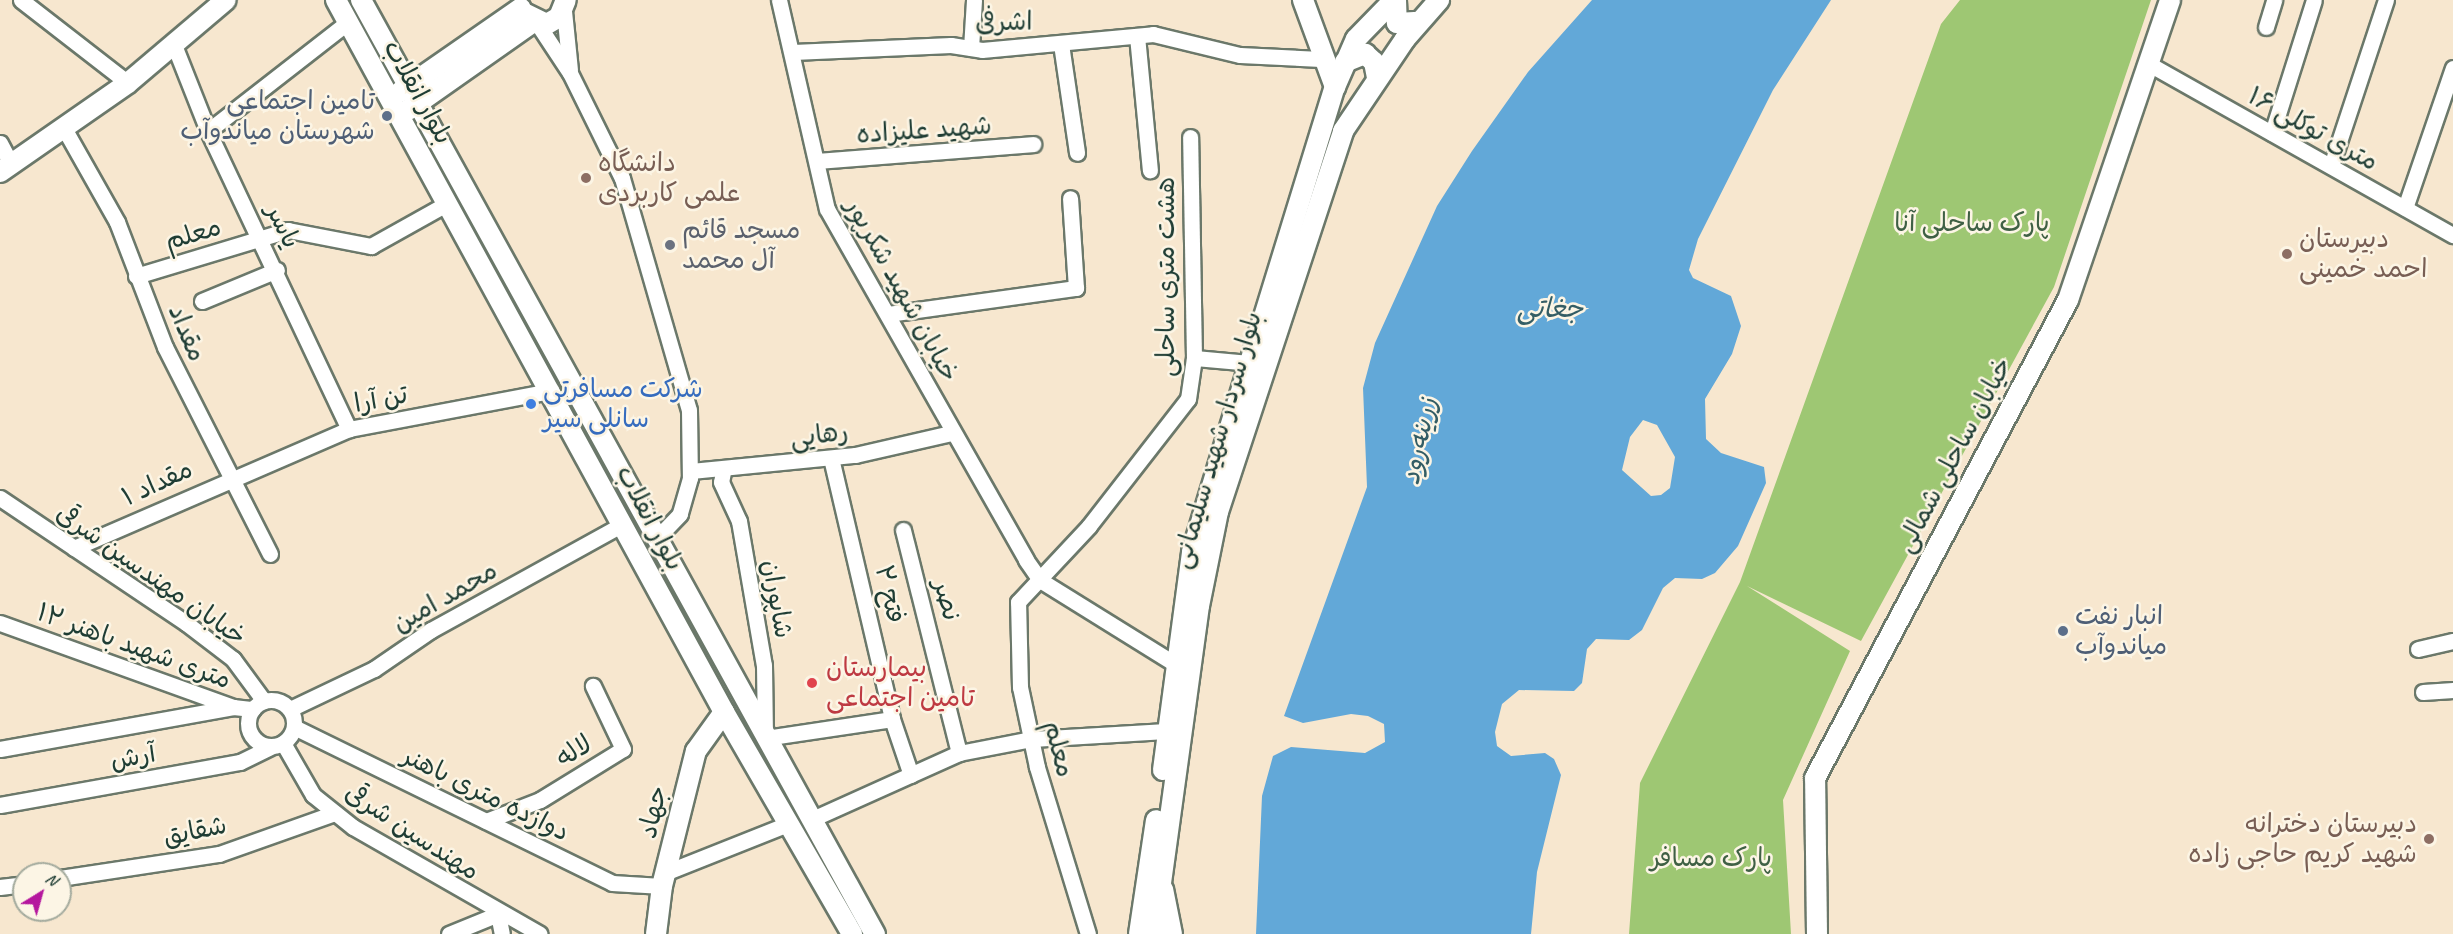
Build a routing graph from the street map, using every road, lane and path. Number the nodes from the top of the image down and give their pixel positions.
1 (21, 0) edge
2 (226, 0) edge
3 (336, 0) edge
4 (362, 0) edge
5 (779, 0) edge
6 (974, 0) edge
7 (1304, 0) edge
8 (1439, 0) edge
9 (2170, 0) edge
10 (2274, 0) edge
11 (2314, 0) edge
12 (2386, 0) edge
13 (566, 3) edge
14 (1387, 3) edge
15 (528, 13) edge
16 (348, 22) junction
17 (1419, 22) junction
18 (2265, 27) dead end
19 (1137, 36) junction
20 (1060, 44) junction
21 (174, 45) junction
22 (971, 48) junction
23 (793, 52) junction
24 (1321, 59) junction
25 (1345, 62) junction
26 (2149, 64) junction
27 (2453, 68) edge
28 (570, 73) junction
29 (1377, 77) junction
30 (128, 83) junction
31 (1335, 87) junction
32 (414, 94) junction
33 (391, 97) junction
34 (400, 115) junction
35 (65, 130) junction
36 (208, 131) junction
37 (2272, 133) junction
38 (1190, 137) dead end
39 (0, 143) edge
40 (1033, 144) dead end
41 (1077, 153) dead end
42 (818, 161) junction
43 (2331, 166) junction
44 (6, 168) edge
45 (1150, 170) dead end
46 (1070, 198) dead end
47 (448, 203) junction
48 (2405, 208) junction
49 (2453, 235) edge
50 (262, 239) junction
51 (277, 270) junction
52 (136, 276) junction
53 (202, 302) dead end
54 (888, 314) junction
55 (1194, 358) junction
56 (1250, 363) junction
57 (550, 391) junction
58 (349, 429) junction
59 (951, 433) junction
60 (831, 458) junction
61 (691, 471) junction
62 (723, 472) junction
63 (228, 477) junction
64 (0, 498) edge
65 (623, 524) junction
66 (903, 530) dead end
67 (656, 539) junction
68 (74, 548) junction
69 (637, 551) junction
70 (270, 554) dead end
71 (1040, 580) junction
72 (0, 623) edge
73 (2453, 641) edge
74 (2418, 649) dead end
75 (1175, 664) junction
76 (593, 686) dead end
77 (2453, 690) edge
78 (2423, 692) dead end
79 (258, 705) junction
80 (233, 707) junction
81 (290, 710) junction
82 (724, 712) junction
83 (892, 718) junction
84 (294, 727) junction
85 (1167, 731) junction
86 (765, 738) junction
87 (1031, 739) junction
88 (277, 745) junction
89 (0, 748) edge
90 (959, 753) junction
91 (911, 775) junction
92 (0, 805) edge
93 (335, 813) junction
94 (810, 820) junction
95 (486, 821) junction
96 (790, 823) junction
97 (72, 876) edge
98 (665, 879) junction
99 (1161, 884) junction
100 (498, 914) junction
101 (449, 934) edge
102 (501, 934) edge
103 (540, 934) edge
104 (656, 934) edge
105 (852, 934) edge
106 (875, 934) edge
107 (1088, 934) edge
108 (1139, 934) edge
109 (1154, 934) edge
110 (1172, 934) edge
111 (1816, 934) edge

1 - 30 street
2 - 21 main road
3 - 16 main road, بلوار انقلاب
4 - 32 main road, بلوار انقلاب
5 - 23 street, خیابان شهید شکرپور
6 - 22 street
7 - 24 main road
8 - 17 main road, بلوار سردار شهید سلیمانی
9 - 26 main road, خیابان ساحلی شمالی
10 - 18 street
11 - 37 street
12 - 43 street
13 - 15 main road
13 - 28 street
14 - 17 main road
14 - 25 main road, بلوار سردار شهید سلیمانی
15 - 28 street
15 - 32 main road
16 - 33 main road, بلوار انقلاب
16 - 36 street
17 - 29 main road, بلوار سردار شهید سلیمانی
19 - 20 street, اشرفی
19 - 24 street, اشرفی
19 - 45 street
20 - 22 street, اشرفی
20 - 41 street
21 - 30 main road
21 - 36 street, یاسر
22 - 23 street, اشرفی
23 - 42 street, خیابان شهید شکرپور
24 - 31 main road
25 - 29 main road
25 - 31 main road, بلوار سردار شهید سلیمانی
26 - 37 street, ۱۶ متری توکلی
26 - 111 main road, خیابان ساحلی شمالی
27 - 48 street
28 - 61 street
29 - 99 main road, بلوار سردار شهید سلیمانی
30 - 35 main road
31 - 56 main road, بلوار سردار شهید سلیمانی
32 - 33 main road
32 - 34 main road
32 - 67 main road, بلوار انقلاب
33 - 34 main road, بلوار انقلاب
34 - 47 main road, بلوار انقلاب
35 - 44 main road
35 - 52 street, مقداد
36 - 50 street, یاسر
37 - 43 street, ۱۶ متری توکلی
38 - 55 street, هشت متری ساحلی
39 - 44 street
40 - 42 street, شهید علیزاده
42 - 54 street, خیابان شهید شکرپور
43 - 48 street, ۱۶ متری توکلی
46 - 54 street
47 - 50 street, معلم
47 - 57 main road, بلوار انقلاب
48 - 49 street, ۱۶ متری توکلی
50 - 51 street, یاسر
50 - 52 street, معلم
51 - 53 street
51 - 58 street, یاسر
52 - 63 street, مقداد
54 - 59 street, خیابان شهید شکرپور
55 - 56 street
55 - 71 street, هشت متری ساحلی
56 - 75 main road, بلوار سردار شهید سلیمانی
57 - 58 street, تن آرا
57 - 65 main road, بلوار انقلاب
58 - 63 street, تن آرا
59 - 60 street, رهایی
59 - 71 street, خیابان شهید شکرپور
60 - 62 street, رهایی
60 - 83 street, فتح ۲
61 - 62 street, رهایی
61 - 67 street
62 - 86 street, شاپوران
63 - 68 street, مقداد ۱
63 - 70 street, مقداد
64 - 68 street, خیابان مهندسین شرقی
65 - 69 main road, بلوار انقلاب
65 - 81 street, محمد امین
66 - 90 street, نصر
67 - 69 main road
67 - 86 main road, بلوار انقلاب
68 - 79 street, خیابان مهندسین شرقی
69 - 82 main road, بلوار انقلاب
71 - 75 street
71 - 87 street, معلم
72 - 80 street, ۱۲ متری شهید باهنر
73 - 74 street
75 - 85 main road, بلوار سردار شهید سلیمانی
76 - 95 street, لاله
77 - 78 street
79 - 80 street, ۱۲ متری شهید باهنر
79 - 81 street
79 - 88 street
80 - 89 street
81 - 84 street
82 - 96 main road, بلوار انقلاب
82 - 98 main road, جهاد
83 - 86 street
83 - 91 street, فتح ۲
84 - 88 street
84 - 95 street, دوازده متری باهنر
85 - 87 street
85 - 108 main road, بلوار سردار شهید سلیمانی
86 - 94 main road, بلوار انقلاب
87 - 90 street
87 - 107 street, معلم
88 - 92 street, آرش
88 - 93 street, مهندسین شرقی
90 - 91 street
91 - 94 street
93 - 97 street, شقایق
93 - 100 street, مهندسین شرقی
94 - 106 main road, بلوار انقلاب
95 - 98 street, دوازده متری باهنر
96 - 98 street
96 - 105 main road, بلوار انقلاب
98 - 104 main road, جهاد
99 - 109 main road, بلوار سردار شهید سلیمانی
99 - 110 main road
100 - 101 street
100 - 102 street
100 - 103 street, مهندسین شرقی

